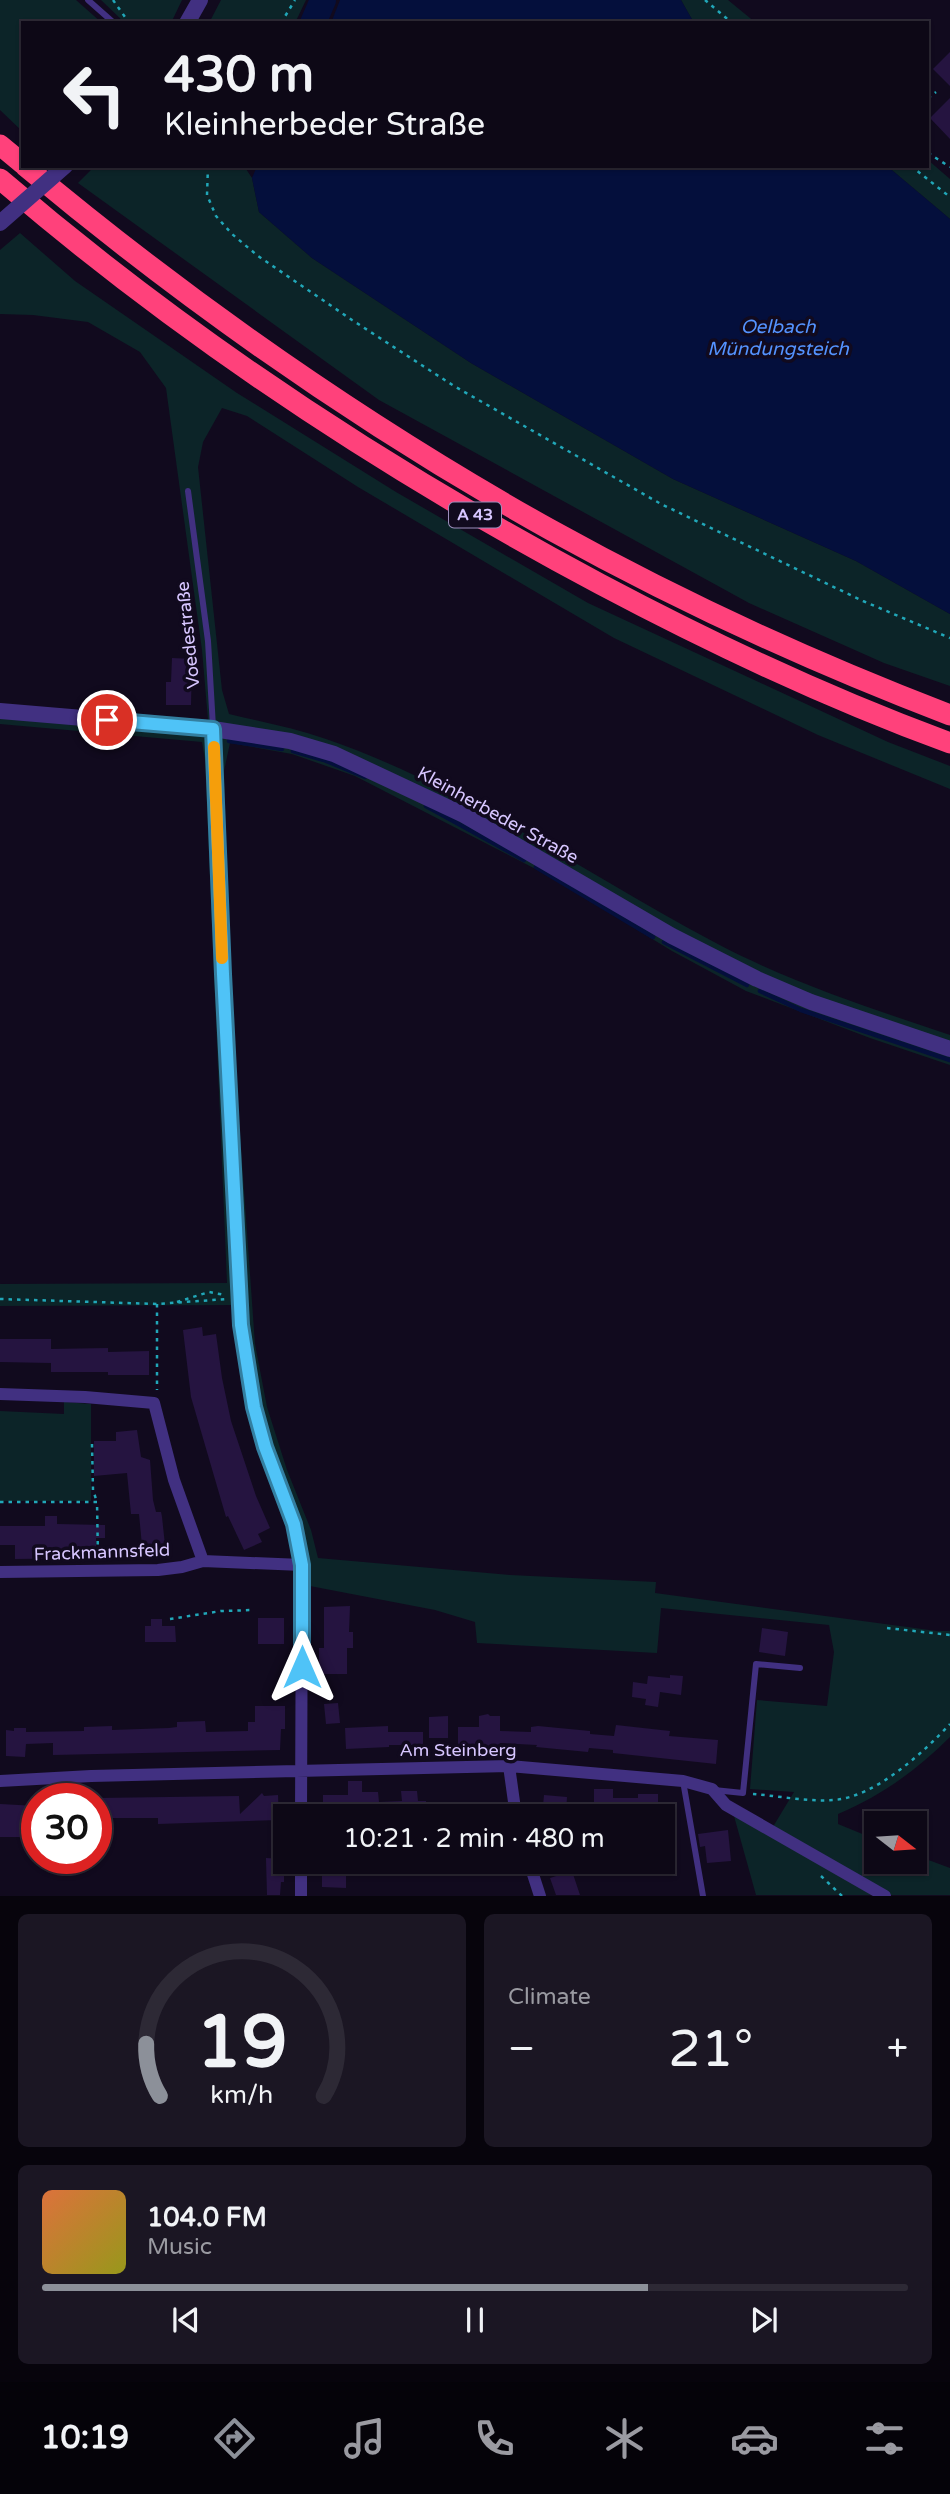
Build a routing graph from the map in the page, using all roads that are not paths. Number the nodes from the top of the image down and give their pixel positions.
1 (88, 0) edge
2 (200, 0) edge
3 (112, 21) edge
4 (188, 21) edge
5 (0, 145) edge
6 (21, 162) edge
7 (28, 168) edge
8 (63, 168) edge
9 (0, 179) edge
10 (0, 223) edge
11 (188, 491) dead end
12 (0, 711) edge
13 (950, 715) edge
14 (213, 729) junction
15 (950, 743) edge
16 (950, 1049) edge
17 (0, 1394) edge
18 (204, 1561) junction
19 (302, 1565) junction
20 (0, 1572) edge
21 (800, 1668) dead end
22 (509, 1766) junction
23 (301, 1772) junction
24 (0, 1780) edge
25 (683, 1781) junction
26 (712, 1790) junction
27 (301, 1804) edge
28 (514, 1804) edge
29 (301, 1874) edge
30 (533, 1874) edge
31 (302, 1895) edge
32 (540, 1895) edge
33 (703, 1895) edge
34 (885, 1895) edge

1 - 3 lane
2 - 4 street
5 - 6 highway, A 43
7 - 13 highway, A 43
8 - 10 street, bridge
9 - 15 highway, A 43
11 - 14 lane, Voedestraße
12 - 14 street, Kleinherbeder Straße
14 - 16 street, Kleinherbeder Straße
14 - 19 street, Voedestraße
17 - 18 street, Frackmannsfeld
18 - 19 street, Frackmannsfeld
18 - 20 street, Frackmannsfeld
19 - 23 street, Voedestraße
21 - 26 lane
22 - 23 street, Am Steinberg
22 - 25 street, Am Steinberg
22 - 28 street
23 - 24 street, Am Steinberg
23 - 27 street, Voedestraße
25 - 26 street, Am Steinberg
25 - 33 lane
26 - 34 street, Am Steinberg
29 - 31 street
30 - 32 street

